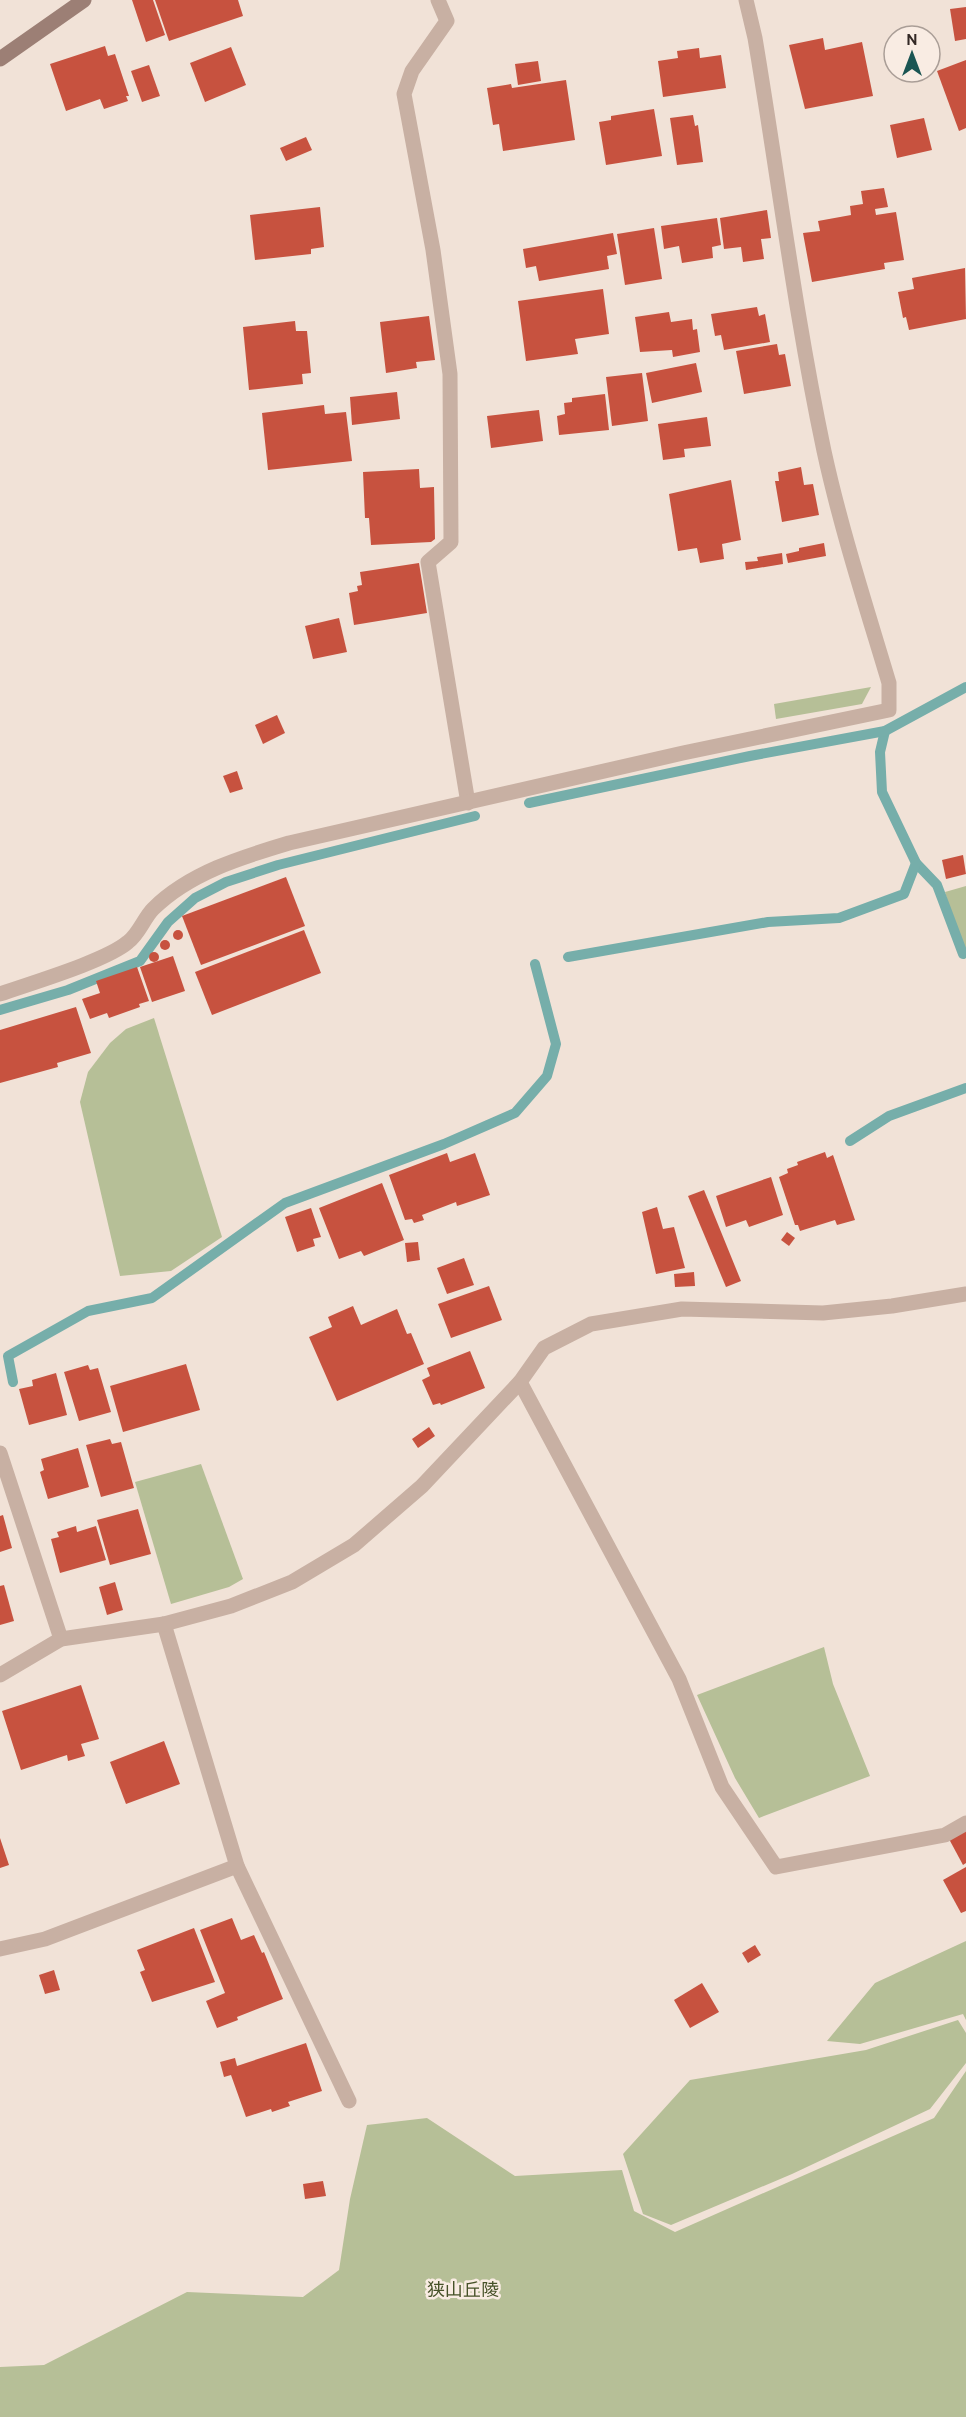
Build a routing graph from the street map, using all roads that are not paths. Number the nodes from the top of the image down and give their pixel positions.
1 (84, 0) edge
2 (438, 0) edge
3 (746, 0) edge
4 (0, 59) edge
5 (468, 803) junction
6 (0, 994) edge
7 (966, 1294) edge
8 (520, 1382) junction
9 (0, 1453) edge
10 (164, 1624) junction
11 (61, 1639) junction
12 (0, 1675) edge
13 (966, 1823) edge
14 (237, 1866) junction
15 (0, 1949) edge
16 (349, 2101) dead end

1 - 4 street
2 - 5 street
3 - 5 street
5 - 6 street
7 - 8 street
8 - 10 street
8 - 13 street
9 - 11 street
10 - 11 street
10 - 14 street
11 - 12 street
14 - 15 street
14 - 16 street

